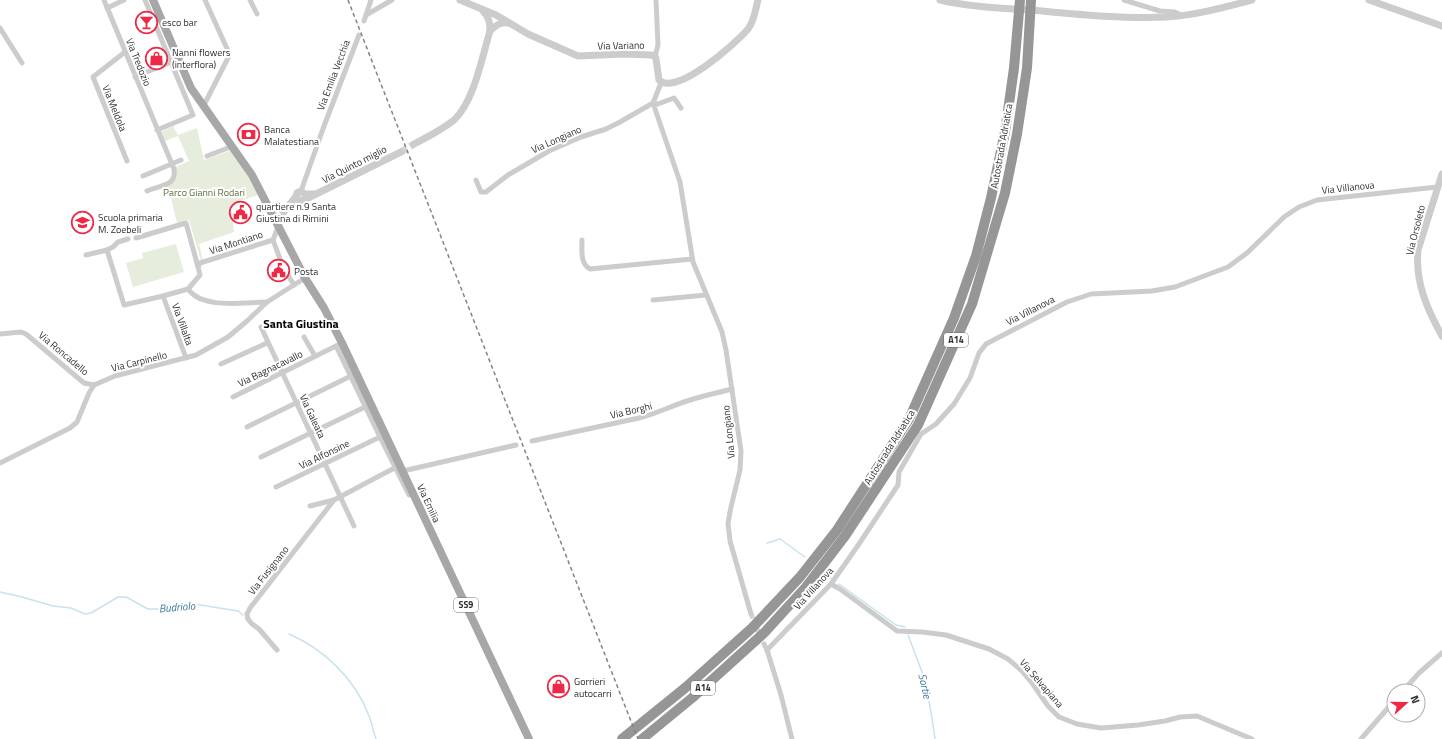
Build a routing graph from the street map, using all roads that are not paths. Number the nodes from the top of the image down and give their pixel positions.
1 (104, 0) edge
2 (124, 0) edge
3 (152, 0) edge
4 (205, 0) edge
5 (250, 0) edge
6 (371, 0) edge
7 (392, 0) edge
8 (460, 0) edge
9 (656, 0) edge
10 (758, 0) edge
11 (940, 0) edge
12 (1020, 0) edge
13 (1031, 0) edge
14 (1124, 0) edge
15 (1252, 0) edge
16 (1369, 0) edge
17 (107, 8) junction
18 (481, 9) junction
19 (257, 14) dead end
20 (366, 15) junction
21 (496, 15) junction
22 (1181, 15) junction
23 (364, 21) dead end
24 (159, 23) junction
25 (493, 23) junction
26 (509, 23) junction
27 (1442, 26) edge
28 (0, 28) edge
29 (359, 35) dead end
30 (125, 52) junction
31 (655, 56) junction
32 (171, 62) junction
33 (22, 63) dead end
34 (136, 77) junction
35 (661, 82) junction
36 (187, 90) junction
37 (653, 103) junction
38 (204, 105) junction
39 (681, 108) dead end
40 (157, 130) junction
41 (414, 144) tunnel mouth
42 (233, 146) junction
43 (401, 152) tunnel mouth
44 (207, 156) dead end
45 (181, 160) dead end
46 (127, 161) dead end
47 (172, 164) junction
48 (1442, 174) edge
49 (144, 176) dead end
50 (476, 180) dead end
51 (1437, 187) junction
52 (147, 191) dead end
53 (302, 196) junction
54 (278, 227) junction
55 (136, 238) dead end
56 (128, 239) dead end
57 (273, 240) junction
58 (582, 240) dead end
59 (108, 250) junction
60 (86, 255) dead end
61 (692, 259) junction
62 (198, 267) junction
63 (305, 278) junction
64 (294, 285) junction
65 (188, 289) junction
66 (706, 295) junction
67 (163, 296) junction
68 (653, 300) dead end
69 (267, 302) junction
70 (261, 327) dead end
71 (0, 334) edge
72 (1442, 336) edge
73 (304, 337) dead end
74 (268, 343) junction
75 (339, 345) junction
76 (315, 356) junction
77 (186, 358) junction
78 (221, 364) dead end
79 (282, 373) junction
80 (351, 376) junction
81 (94, 384) junction
82 (732, 390) junction
83 (233, 397) dead end
84 (297, 403) junction
85 (365, 407) junction
86 (247, 427) dead end
87 (311, 433) junction
88 (380, 437) junction
89 (532, 441) dead end
90 (516, 445) dead end
91 (261, 457) dead end
92 (0, 463) edge
93 (326, 464) junction
94 (399, 468) junction
95 (276, 487) dead end
96 (409, 495) dead end
97 (341, 497) junction
98 (334, 500) junction
99 (310, 506) dead end
100 (354, 526) dead end
101 (831, 584) junction
102 (751, 614) tunnel mouth
103 (762, 638) junction
104 (277, 650) dead end
105 (767, 650) junction
106 (1442, 653) edge
107 (1410, 683) edge
108 (1386, 710) edge
109 (626, 736) edge
110 (644, 737) edge
111 (528, 738) edge
112 (792, 739) edge
113 (1252, 739) edge
114 (1361, 739) edge

1 - 17 street, Via Tredozio
2 - 17 street
3 - 24 main road, Via Emilia / SS9
4 - 38 street
5 - 19 street
6 - 20 street
7 - 20 street
8 - 18 street, Via Variano
9 - 31 street
10 - 35 street
11 - 22 street
12 - 109 highway, Autostrada Adriatica / A14
13 - 103 highway, Autostrada Adriatica / A14
14 - 22 street
15 - 22 street
16 - 27 street
17 - 30 street, Via Tredozio
18 - 21 street, Via Variano
18 - 25 street
20 - 23 street
21 - 25 street
21 - 26 street, Via Variano
24 - 32 street, Via Emilia
24 - 36 main road, Via Emilia / SS9
25 - 26 street
25 - 41 street
26 - 31 street, Via Variano
28 - 33 street
29 - 53 street, Via Emilia Vecchia
30 - 34 street, Via Tredozio
30 - 46 street, Via Meldola
31 - 35 street, Via Variano
32 - 34 street
32 - 36 street, Via Emilia
34 - 40 street, Via Tredozio
35 - 37 street
36 - 38 main road, Via Emilia / SS9
36 - 40 street
37 - 39 street, Via Longiano
37 - 50 street, Via Longiano
37 - 61 street, Via Longiano
38 - 42 main road, Via Emilia / SS9
40 - 47 street, Via Tredozio
42 - 44 street
42 - 54 main road, Via Emilia / SS9
43 - 53 street, Via Quinto miglio
45 - 47 street
47 - 49 street
47 - 52 street, Via Tredozio
48 - 51 street, Via Orsoleto
51 - 72 street, Via Orsoleto
51 - 101 street, Via Villanova
53 - 54 street, Via Emilia Vecchia
54 - 57 street
54 - 63 main road, Via Emilia / SS9
55 - 62 street
56 - 59 street
57 - 62 street, Via Montiano
57 - 64 street
58 - 61 street
59 - 60 street
59 - 67 street, Via Villalta
61 - 66 street, Via Longiano
62 - 65 street
63 - 64 street
63 - 75 main road, Via Emilia / SS9
64 - 69 street, Via Carpinello
65 - 67 street, Via Villalta
65 - 69 street
66 - 68 street
66 - 82 street, Via Longiano
67 - 77 street, Via Villalta
69 - 77 street, Via Carpinello
70 - 74 street, Via Galeata
71 - 81 street, Via Roncadello
73 - 76 street, Via Bagnacavallo
74 - 78 street
74 - 79 street, Via Galeata
75 - 76 street, Via Bagnacavallo
75 - 80 street, Via Emilia
75 - 94 main road, Via Emilia / SS9
76 - 79 street, Via Bagnacavallo
77 - 81 street, Via Carpinello
79 - 83 street, Via Bagnacavallo
79 - 84 street, Via Galeata
80 - 84 street
80 - 85 street, Via Emilia
81 - 92 street
82 - 89 street, Via Borghi
82 - 102 street, Via Longiano
84 - 86 street
84 - 87 street, Via Galeata
85 - 87 street
85 - 88 street, Via Emilia
87 - 91 street
87 - 93 street, Via Galeata
88 - 93 street, Via Alfonsine
88 - 94 street, Via Emilia
90 - 94 street
93 - 95 street, Via Alfonsine
93 - 97 street, Via Galeata
94 - 96 street, Via Emilia
94 - 97 street, Via Fusignano
94 - 111 main road, Via Emilia / SS9
97 - 98 street, Via Fusignano
97 - 100 street
98 - 99 street, Via Fusignano
98 - 104 street, Via Fusignano
101 - 105 street, Via Villanova
101 - 113 street, Via Selvapiana
103 - 105 street
103 - 110 highway, Autostrada Adriatica / A14
105 - 112 street
106 - 107 street
108 - 114 street

